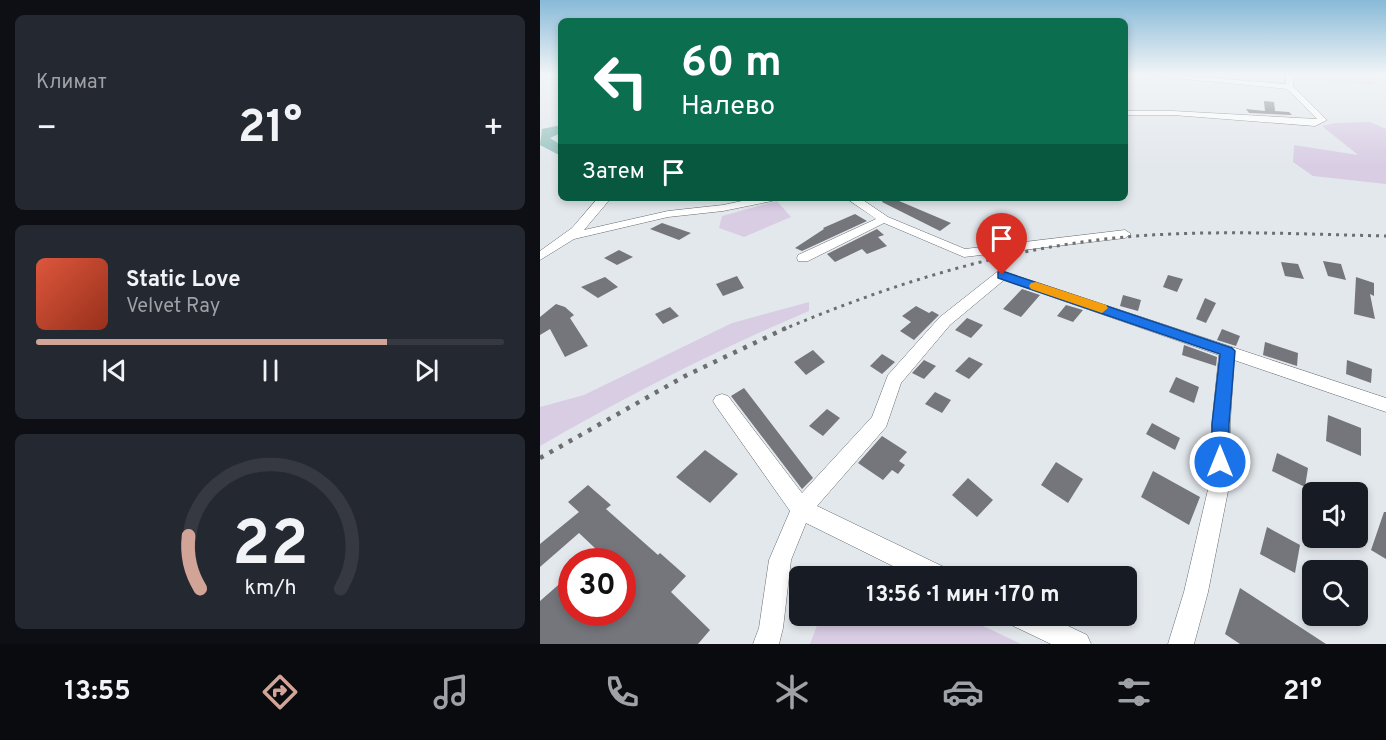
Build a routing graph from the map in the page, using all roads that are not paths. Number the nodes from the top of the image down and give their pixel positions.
1 (1308, 105) edge
2 (1128, 113) edge
3 (601, 201) edge
4 (757, 201) edge
5 (857, 201) edge
6 (884, 219) junction
7 (1125, 234) dead end
8 (572, 236) junction
9 (540, 256) edge
10 (803, 258) dead end
11 (1227, 351) junction
12 (722, 401) dead end
13 (1386, 405) edge
14 (801, 509) junction
15 (918, 566) edge
16 (1041, 626) edge
17 (766, 644) edge
18 (1078, 644) edge
19 (1181, 644) edge

1 - 2 street
3 - 8 street
4 - 8 street
5 - 6 street
6 - 7 street
6 - 10 street
8 - 9 street
11 - 13 street
11 - 14 street
11 - 19 street
12 - 14 street
14 - 15 street
14 - 17 street
16 - 18 street

